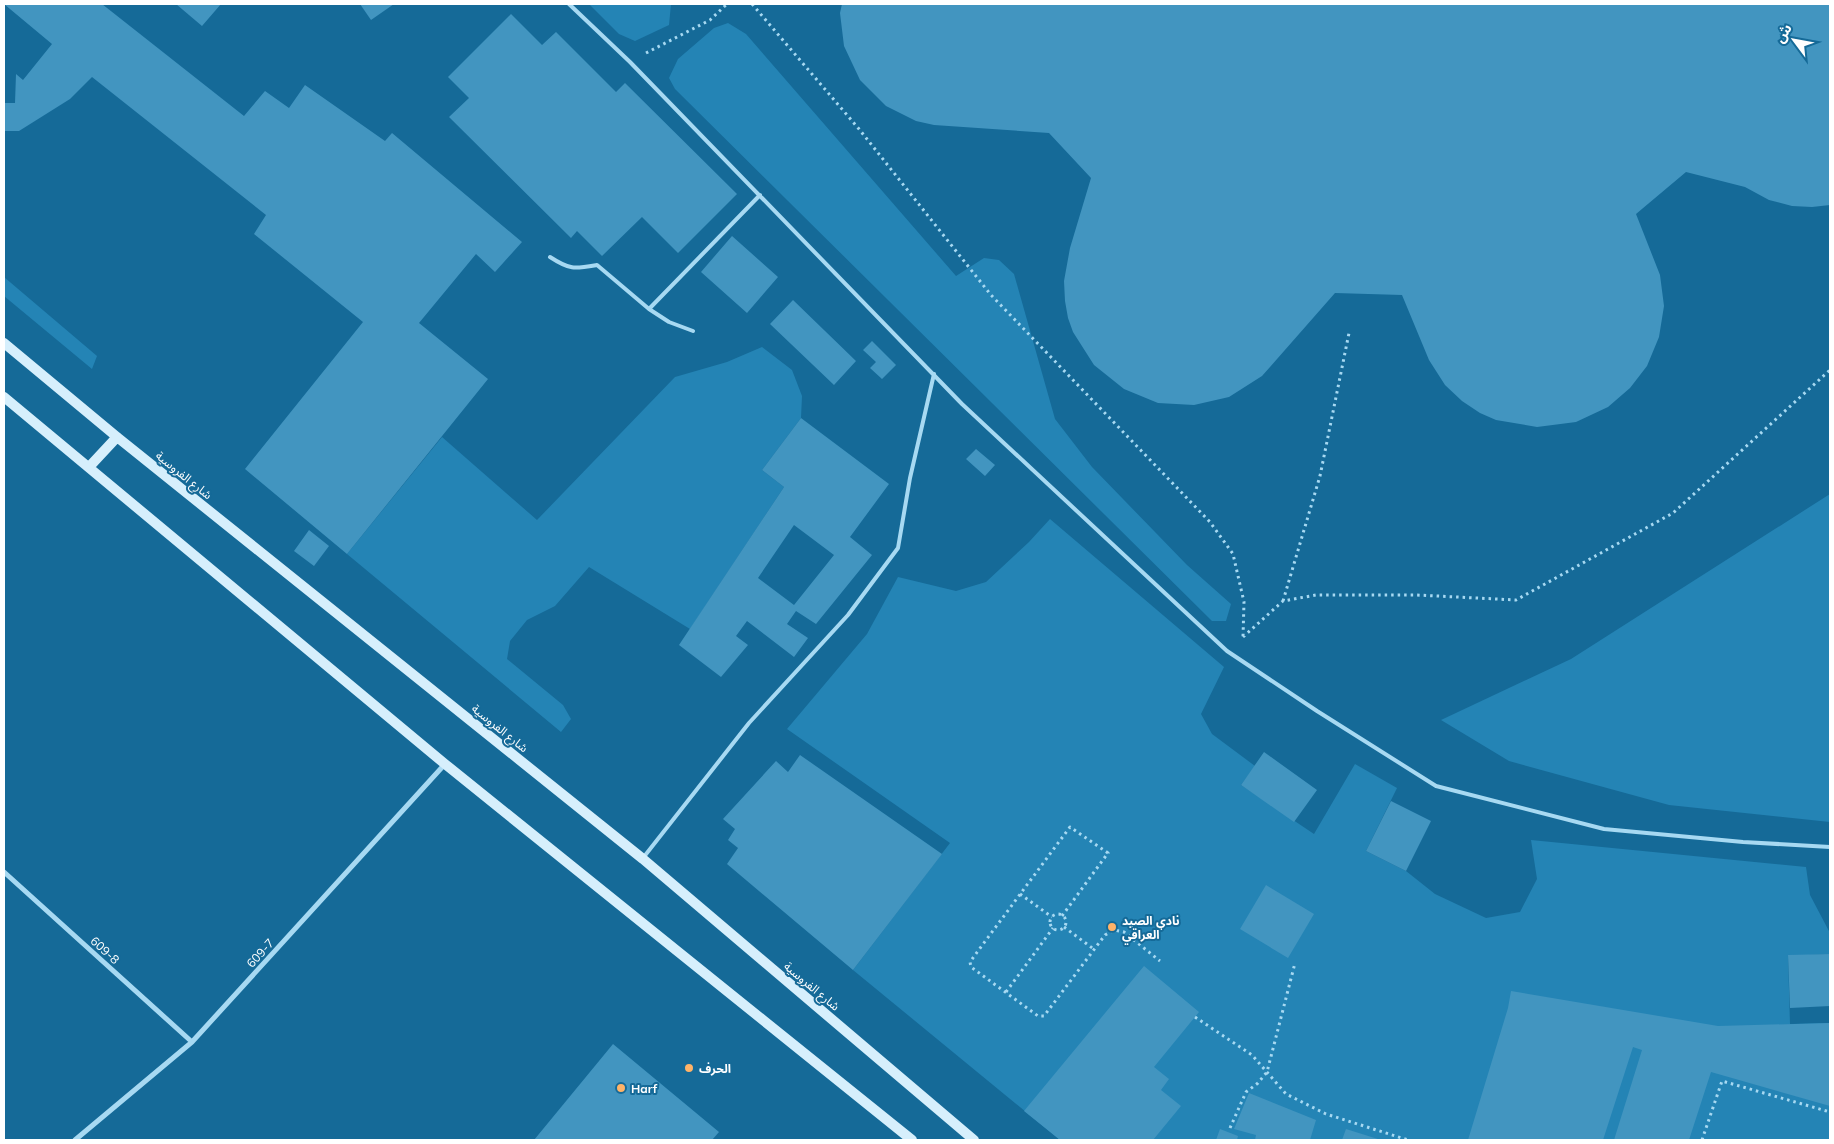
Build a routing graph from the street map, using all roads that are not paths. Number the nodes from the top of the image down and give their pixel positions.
1 (569, 4) edge
2 (760, 195) junction
3 (550, 257) dead end
4 (649, 308) junction
5 (693, 331) dead end
6 (4, 343) edge
7 (934, 374) junction
8 (4, 397) edge
9 (117, 437) junction
10 (90, 466) junction
11 (445, 764) junction
12 (1830, 847) edge
13 (643, 859) junction
14 (4, 872) edge
15 (192, 1042) junction
16 (75, 1140) edge
17 (912, 1140) edge
18 (974, 1140) edge

1 - 2 lane
2 - 4 lane
2 - 7 lane
3 - 4 lane
4 - 5 lane
6 - 9 street, شارع الفروسية
7 - 12 lane
7 - 13 lane
8 - 10 street
9 - 10 street
9 - 13 street, شارع الفروسية
10 - 11 street
11 - 15 street, 609-7
11 - 17 street
13 - 18 street, شارع الفروسية
14 - 15 street, 609-8
15 - 16 street, 609-7

